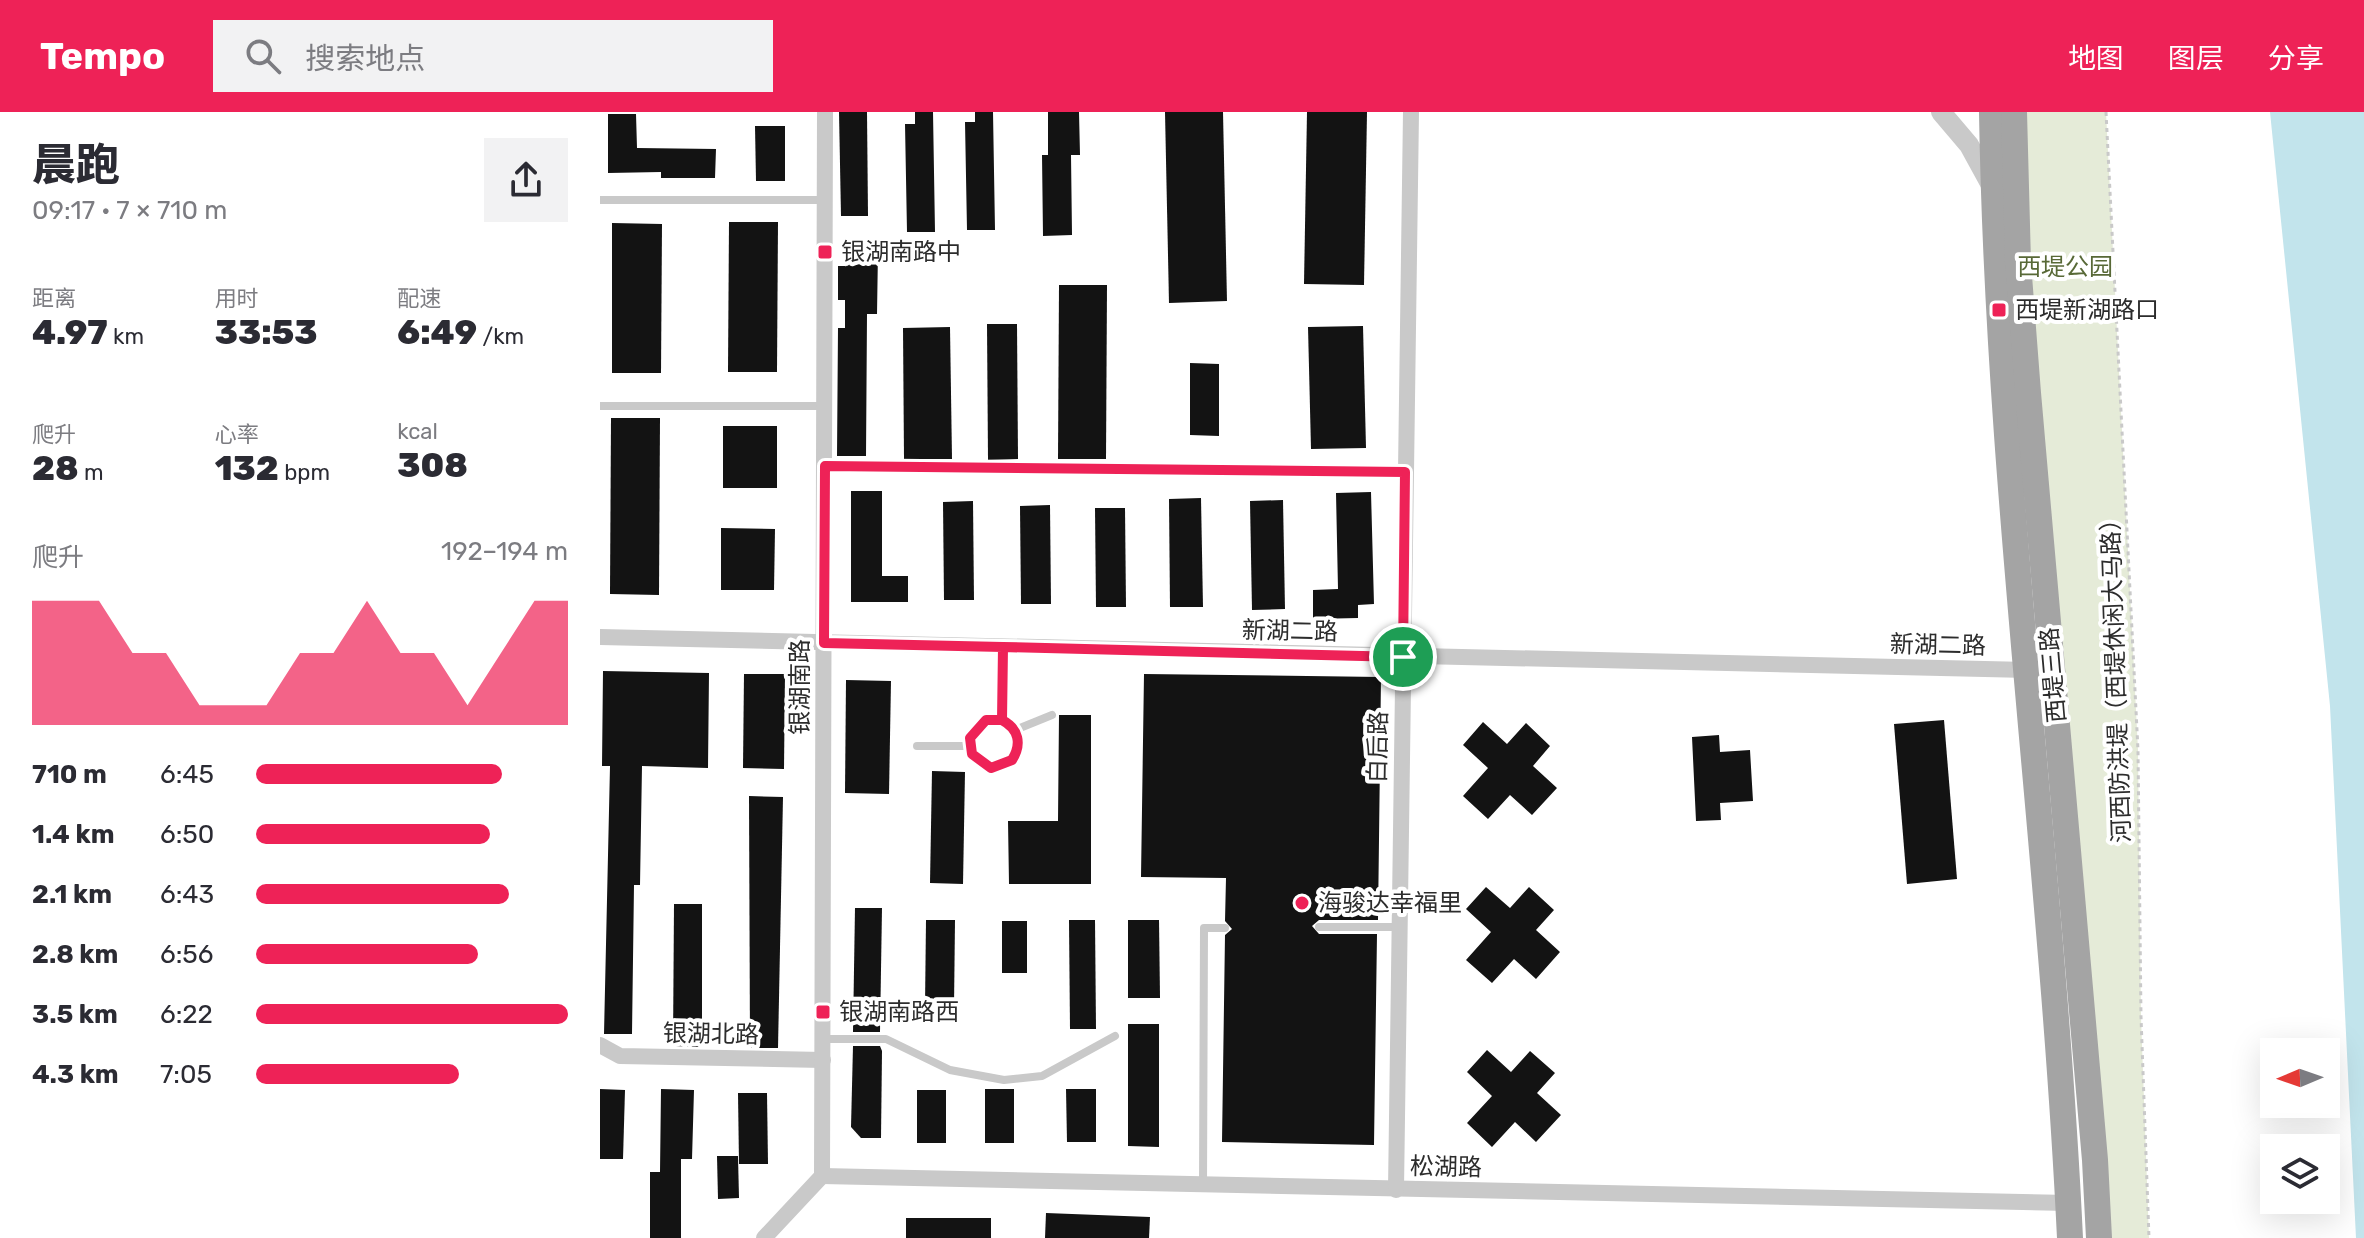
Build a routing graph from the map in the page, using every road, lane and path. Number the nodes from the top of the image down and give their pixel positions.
1 (825, 112) edge
2 (1411, 112) edge
3 (1941, 112) edge
4 (1992, 112) edge
5 (2014, 112) edge
6 (2106, 112) edge
7 (1993, 191) junction
8 (600, 200) edge
9 (825, 200) junction
10 (600, 406) edge
11 (825, 406) junction
12 (825, 466) junction
13 (1405, 472) junction
14 (600, 637) edge
15 (824, 643) junction
16 (1003, 647) junction
17 (1403, 657) junction
18 (2028, 670) junction
19 (1052, 715) dead end
20 (1002, 720) junction
21 (1015, 730) junction
22 (917, 746) dead end
23 (970, 746) junction
24 (1319, 927) dead end
25 (1399, 927) junction
26 (1225, 928) dead end
27 (1115, 1036) dead end
28 (824, 1039) junction
29 (600, 1045) edge
30 (823, 1060) junction
31 (822, 1176) junction
32 (1203, 1186) junction
33 (1396, 1190) junction
34 (2069, 1203) junction
35 (764, 1238) edge
36 (2070, 1238) edge
37 (2099, 1238) edge
38 (2149, 1238) edge

1 - 9 street, 银湖南路
2 - 13 street, 白后路
3 - 7 street
4 - 7 main road, 西堤三路
5 - 37 main road, 西堤三路
6 - 38 path, 河西防洪堤（西堤休闲大马路）
7 - 18 main road, 西堤三路
8 - 9 lane
9 - 11 street, 银湖南路
10 - 11 lane
11 - 12 street, 银湖南路
12 - 13 lane
12 - 15 street, 银湖南路
13 - 17 street, 白后路
14 - 15 street, 新湖二路
15 - 16 street, 新湖二路
15 - 28 street, 银湖南路
16 - 17 street, 新湖二路
16 - 20 lane
17 - 18 street, 新湖二路
17 - 25 street, 白后路
18 - 34 main road, 西堤三路
19 - 21 lane
20 - 21 lane
20 - 23 lane
21 - 23 lane
22 - 23 lane
24 - 25 lane
25 - 33 street, 白后路
26 - 32 lane
27 - 28 lane
28 - 30 street, 银湖南路
29 - 30 street, 银湖北路
30 - 31 street, 银湖南路
31 - 32 street, 松湖路
31 - 35 street
32 - 33 street, 松湖路
33 - 34 street, 松湖路
34 - 36 main road, 西堤三路

